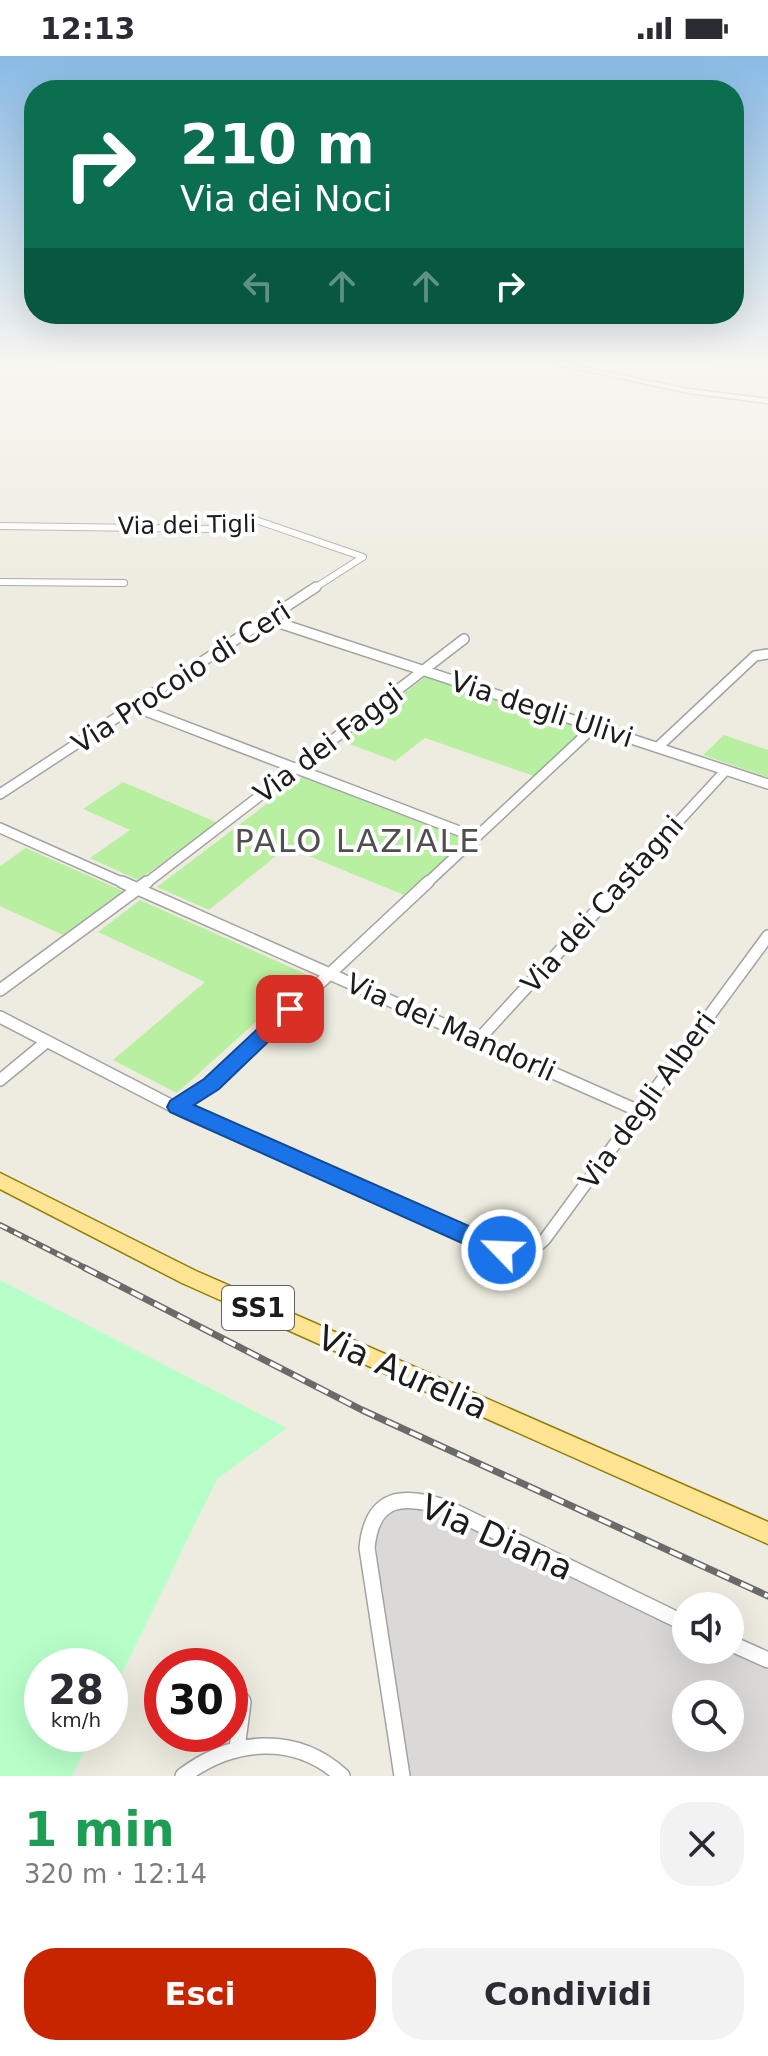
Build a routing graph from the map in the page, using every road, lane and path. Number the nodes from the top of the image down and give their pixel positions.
1 (0, 526) edge
2 (361, 560) joint
3 (0, 582) edge
4 (124, 583) dead end
5 (270, 620) junction
6 (464, 639) dead end
7 (768, 654) edge
8 (424, 670) junction
9 (135, 707) junction
10 (595, 726) junction
11 (658, 747) junction
12 (294, 768) junction
13 (726, 770) junction
14 (768, 784) edge
15 (0, 794) edge
16 (0, 828) edge
17 (475, 837) junction
18 (138, 889) junction
19 (768, 936) edge
20 (329, 972) junction
21 (0, 990) edge
22 (0, 1017) edge
23 (479, 1039) junction
24 (45, 1043) junction
25 (0, 1080) edge
26 (177, 1107) junction
27 (639, 1111) junction
28 (0, 1180) edge
29 (768, 1533) edge
30 (672, 1617) edge
31 (744, 1649) edge
32 (768, 1660) edge
33 (248, 1748) edge
34 (229, 1752) edge
35 (183, 1776) edge
36 (342, 1776) edge
37 (402, 1776) edge

1 - 2 street, Via dei Tigli
2 - 5 street, Via Procoio di Ceri
3 - 4 street
5 - 8 street, Via degli Ulivi
5 - 9 street, Via Procoio di Ceri
6 - 8 street, Via dei Faggi
7 - 11 street
8 - 10 street, Via degli Ulivi
8 - 12 street, Via dei Faggi
9 - 12 street
9 - 15 street, Via Procoio di Ceri
10 - 11 street, Via degli Ulivi
10 - 17 street
11 - 13 street, Via degli Ulivi
12 - 17 street
12 - 18 street, Via dei Faggi
13 - 14 street, Via degli Ulivi
13 - 23 street, Via dei Castagni
16 - 18 street, Via dei Mandorli
17 - 20 street
18 - 20 street, Via dei Mandorli
18 - 21 street, Via dei Faggi
19 - 27 street, Via degli Alberi
20 - 23 street, Via dei Mandorli
20 - 26 street
22 - 24 street
23 - 27 street, Via dei Mandorli
24 - 25 street
24 - 26 street
26 - 27 street, Via degli Alberi
28 - 29 main road, Via Aurelia / SS1
30 - 37 street, Via Diana
31 - 32 street
33 - 36 street
34 - 35 street

